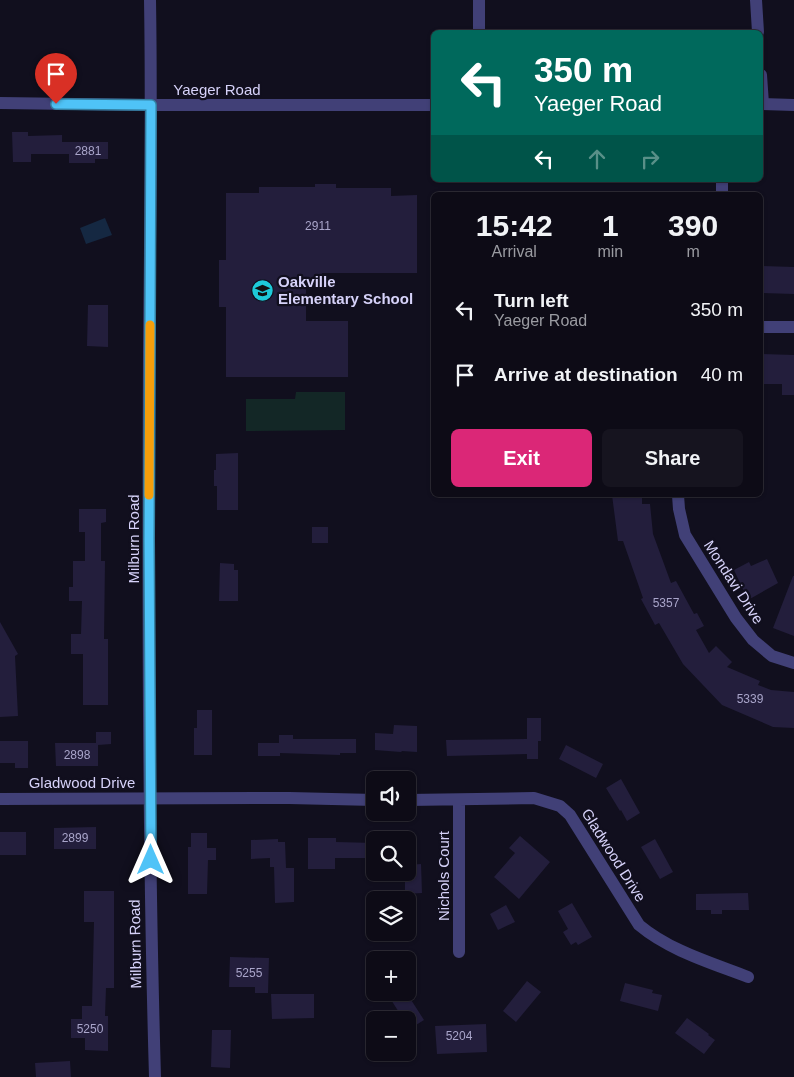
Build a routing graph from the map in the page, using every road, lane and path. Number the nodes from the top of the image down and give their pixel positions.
1 (150, 0) edge
2 (479, 0) edge
3 (756, 0) edge
4 (479, 30) edge
5 (758, 30) edge
6 (0, 103) edge
7 (763, 104) edge
8 (794, 104) edge
9 (151, 105) junction
10 (431, 105) edge
11 (763, 327) edge
12 (794, 327) edge
13 (678, 497) edge
14 (794, 663) edge
15 (150, 798) junction
16 (0, 799) edge
17 (366, 800) edge
18 (416, 800) edge
19 (459, 800) junction
20 (459, 952) dead end
21 (748, 977) dead end
22 (155, 1077) edge

1 - 9 street, Milburn Road
2 - 4 street
3 - 5 street
6 - 9 street, Yaeger Road
7 - 8 street
9 - 10 street, Yaeger Road
9 - 15 street, Milburn Road
11 - 12 street
13 - 14 street, Mondavi Drive
15 - 16 street, Gladwood Drive
15 - 17 street, Gladwood Drive
15 - 22 street, Milburn Road
18 - 19 street, Gladwood Drive
19 - 20 street, Nichols Court
19 - 21 street, Gladwood Drive

